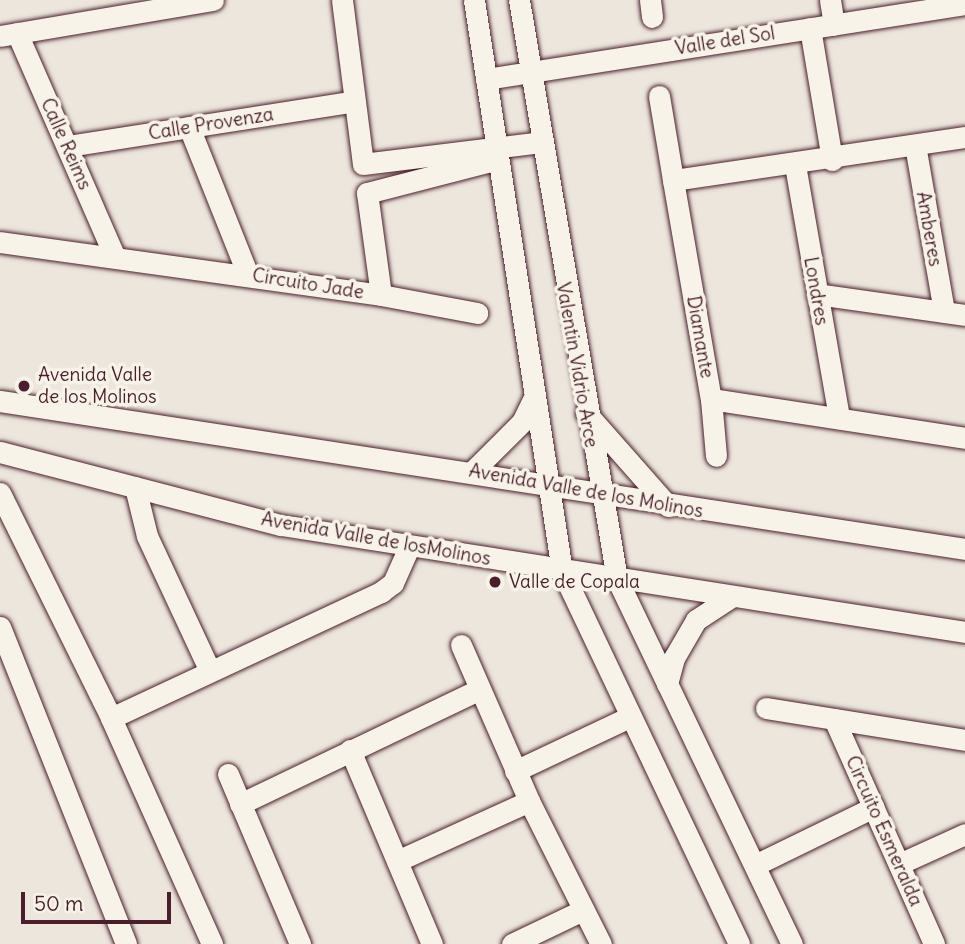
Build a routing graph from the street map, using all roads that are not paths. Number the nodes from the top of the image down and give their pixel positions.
1 (213, 0) edge
2 (342, 0) edge
3 (474, 0) edge
4 (519, 0) edge
5 (830, 0) edge
6 (965, 4) edge
7 (834, 25) junction
8 (810, 28) junction
9 (8, 35) edge
10 (530, 72) junction
11 (486, 79) junction
12 (659, 96) dead end
13 (354, 101) junction
14 (189, 127) junction
15 (965, 137) edge
16 (541, 142) junction
17 (915, 145) junction
18 (68, 146) junction
19 (497, 153) junction
20 (832, 160) junction
21 (795, 165) junction
22 (673, 180) junction
23 (0, 242) edge
24 (114, 255) junction
25 (248, 275) junction
26 (817, 294) junction
27 (381, 295) junction
28 (477, 313) dead end
29 (954, 314) edge
30 (535, 395) junction
31 (710, 399) junction
32 (0, 401) edge
33 (584, 411) junction
34 (839, 418) junction
35 (965, 438) edge
36 (0, 452) edge
37 (716, 456) dead end
38 (473, 471) junction
39 (549, 486) junction
40 (135, 487) junction
41 (0, 493) edge
42 (600, 494) junction
43 (668, 506) junction
44 (409, 547) junction
45 (965, 549) edge
46 (562, 571) junction
47 (617, 579) junction
48 (731, 597) junction
49 (0, 627) edge
50 (965, 632) edge
51 (461, 645) dead end
52 (210, 671) junction
53 (667, 684) junction
54 (478, 690) junction
55 (766, 708) dead end
56 (629, 717) junction
57 (111, 718) junction
58 (834, 719) junction
59 (965, 740) edge
60 (350, 751) junction
61 (515, 771) junction
62 (228, 774) dead end
63 (529, 801) junction
64 (240, 804) junction
65 (874, 807) junction
66 (965, 834) edge
67 (397, 861) junction
68 (899, 864) junction
69 (755, 865) junction
70 (583, 910) junction
71 (126, 944) edge
72 (212, 944) edge
73 (300, 944) edge
74 (432, 944) edge
75 (512, 944) edge
76 (601, 944) edge
77 (739, 944) edge
78 (792, 944) edge
79 (934, 944) edge

1 - 9 street
2 - 13 street
3 - 11 street
4 - 10 street, Valentin Vidrio Arce
5 - 7 street
6 - 7 street, Valle del Sol
7 - 8 street, Valle del Sol
8 - 10 street, Valle del Sol
8 - 20 street
9 - 18 street, Calle Reims
10 - 11 street, Valle del Sol
10 - 16 street, Valentin Vidrio Arce
11 - 19 street
12 - 22 street, Diamante
13 - 14 street, Calle Provenza
13 - 19 street
14 - 18 street, Calle Provenza
14 - 25 street
15 - 17 street
16 - 19 street
16 - 33 street, Valentin Vidrio Arce
17 - 20 street
17 - 29 street, Amberes
18 - 24 street, Calle Reims
19 - 27 street, Circuito Jade
19 - 30 street
20 - 21 street
21 - 22 street
21 - 26 street, Londres
22 - 31 street, Diamante
23 - 24 street, Circuito Jade
24 - 25 street, Circuito Jade
25 - 27 street, Circuito Jade
26 - 29 street
26 - 34 street, Londres
27 - 28 street
30 - 38 street
30 - 39 street
31 - 34 street, Diamante
31 - 37 street
32 - 38 street, Avenida Valle de los Molinos
33 - 42 street, Valentin Vidrio Arce
33 - 43 street
34 - 35 street, Diamante
36 - 40 street, Avenida Valle de losMolinos
38 - 39 street, Avenida Valle de los Molinos
39 - 42 street, Avenida Valle de los Molinos
39 - 46 street
40 - 44 street, Avenida Valle de losMolinos
40 - 52 street
41 - 57 street
42 - 43 street, Avenida Valle de los Molinos
42 - 47 street, Valentin Vidrio Arce
43 - 45 street, Avenida Valle de los Molinos
44 - 46 street, Avenida Valle de losMolinos
44 - 52 street
46 - 47 street, Avenida Valle de losMolinos
46 - 56 street
47 - 48 street, Avenida Valle de losMolinos
47 - 53 street, Valentin Vidrio Arce
48 - 50 street, Avenida Valle de losMolinos
48 - 53 street
49 - 71 street
51 - 54 street
52 - 57 street
53 - 69 street, Valentin Vidrio Arce
54 - 60 street
54 - 61 street
55 - 58 street, Circuito Esmeralda
56 - 61 street
56 - 77 street
57 - 72 street
58 - 59 street, Circuito Esmeralda
58 - 65 street, Circuito Esmeralda
60 - 64 street
60 - 67 street
61 - 63 street
62 - 64 street
63 - 67 street
63 - 70 street
64 - 73 street
65 - 68 street, Circuito Esmeralda
65 - 69 street
66 - 68 street
67 - 74 street
68 - 79 street, Circuito Esmeralda
69 - 78 street, Valentin Vidrio Arce
70 - 75 street
70 - 76 street

